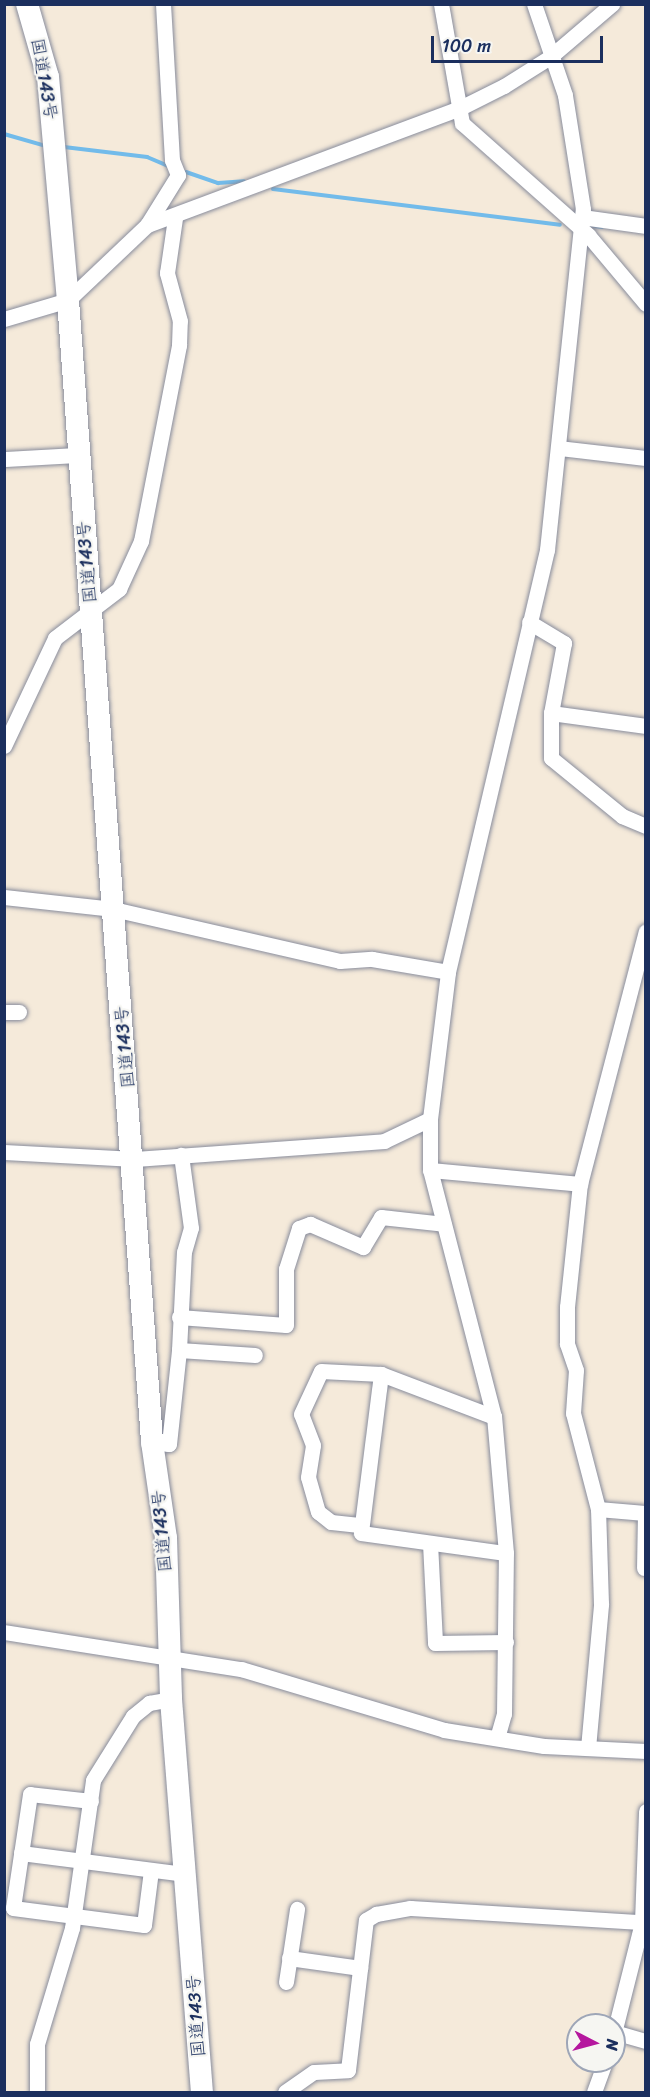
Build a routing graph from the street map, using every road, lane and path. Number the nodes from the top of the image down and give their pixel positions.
1 (27, 4) edge
2 (163, 4) edge
3 (441, 4) edge
4 (534, 4) edge
5 (612, 4) edge
6 (550, 57) junction
7 (458, 109) junction
8 (175, 218) junction
9 (582, 223) junction
10 (147, 225) junction
11 (645, 226) edge
12 (68, 300) junction
13 (645, 304) edge
14 (4, 319) edge
15 (559, 448) junction
16 (78, 455) junction
17 (645, 458) edge
18 (4, 459) edge
19 (91, 608) junction
20 (529, 622) junction
21 (551, 713) junction
22 (10, 719) edge
23 (645, 726) edge
24 (4, 746) edge
25 (645, 826) edge
26 (4, 897) edge
27 (113, 909) junction
28 (645, 931) edge
29 (448, 972) junction
30 (430, 1119) junction
31 (4, 1152) edge
32 (181, 1155) junction
33 (135, 1159) junction
34 (430, 1170) junction
35 (580, 1184) junction
36 (444, 1224) junction
37 (180, 1317) junction
38 (179, 1350) junction
39 (255, 1354) dead end
40 (381, 1374) junction
41 (494, 1417) junction
42 (152, 1442) junction
43 (598, 1509) junction
44 (359, 1525) junction
45 (430, 1543) junction
46 (506, 1553) junction
47 (644, 1568) edge
48 (4, 1632) edge
49 (506, 1642) junction
50 (168, 1656) junction
51 (171, 1699) junction
52 (497, 1738) junction
53 (588, 1748) junction
54 (645, 1751) edge
55 (91, 1801) junction
56 (645, 1811) edge
57 (21, 1853) junction
58 (83, 1860) junction
59 (150, 1870) junction
60 (186, 1874) junction
61 (297, 1909) dead end
62 (74, 1917) junction
63 (642, 1922) junction
64 (289, 1958) junction
65 (360, 1968) junction
66 (286, 1982) dead end
67 (619, 2013) edge
68 (626, 2036) edge
69 (645, 2041) edge
70 (601, 2073) edge
71 (37, 2092) edge
72 (202, 2092) edge
73 (285, 2092) edge
74 (594, 2092) edge

1 - 12 highway, 国道143号
2 - 10 street
3 - 7 street
4 - 6 street
5 - 6 street
6 - 7 street
6 - 9 street
7 - 8 street
7 - 9 street
8 - 10 street
8 - 19 street
9 - 11 street
9 - 13 street
9 - 15 street
10 - 12 street
12 - 14 street
12 - 16 highway, 国道143号
15 - 17 street
15 - 20 street
16 - 18 street
16 - 19 highway, 国道143号
19 - 22 street
19 - 27 highway, 国道143号
20 - 21 street
20 - 29 street
21 - 23 street
21 - 25 street
22 - 24 street
26 - 27 street
27 - 29 street
27 - 33 highway, 国道143号
28 - 35 street
29 - 30 street
30 - 32 street
30 - 34 street
31 - 33 street
32 - 33 street
32 - 37 street
33 - 42 highway, 国道143号
34 - 35 street
34 - 36 street
35 - 43 street
36 - 37 street
36 - 41 street
37 - 38 street
38 - 39 street
38 - 42 street
40 - 41 street
40 - 44 street
40 - 44 street
41 - 46 street
42 - 50 highway, 国道143号
43 - 47 street
43 - 53 street
44 - 45 street
45 - 46 street
45 - 49 street
46 - 49 street
48 - 50 street
49 - 52 street
50 - 51 highway, 国道143号
50 - 52 street
51 - 55 street
51 - 60 highway, 国道143号
52 - 53 street
53 - 54 street
55 - 57 street
55 - 58 street
56 - 63 street
57 - 58 street
57 - 62 street
58 - 59 street
58 - 62 street
59 - 60 street
59 - 62 street
60 - 72 highway, 国道143号
61 - 64 street
62 - 71 street
63 - 65 street
63 - 67 street
64 - 65 street
64 - 66 street
65 - 73 street
68 - 69 street
70 - 74 street

